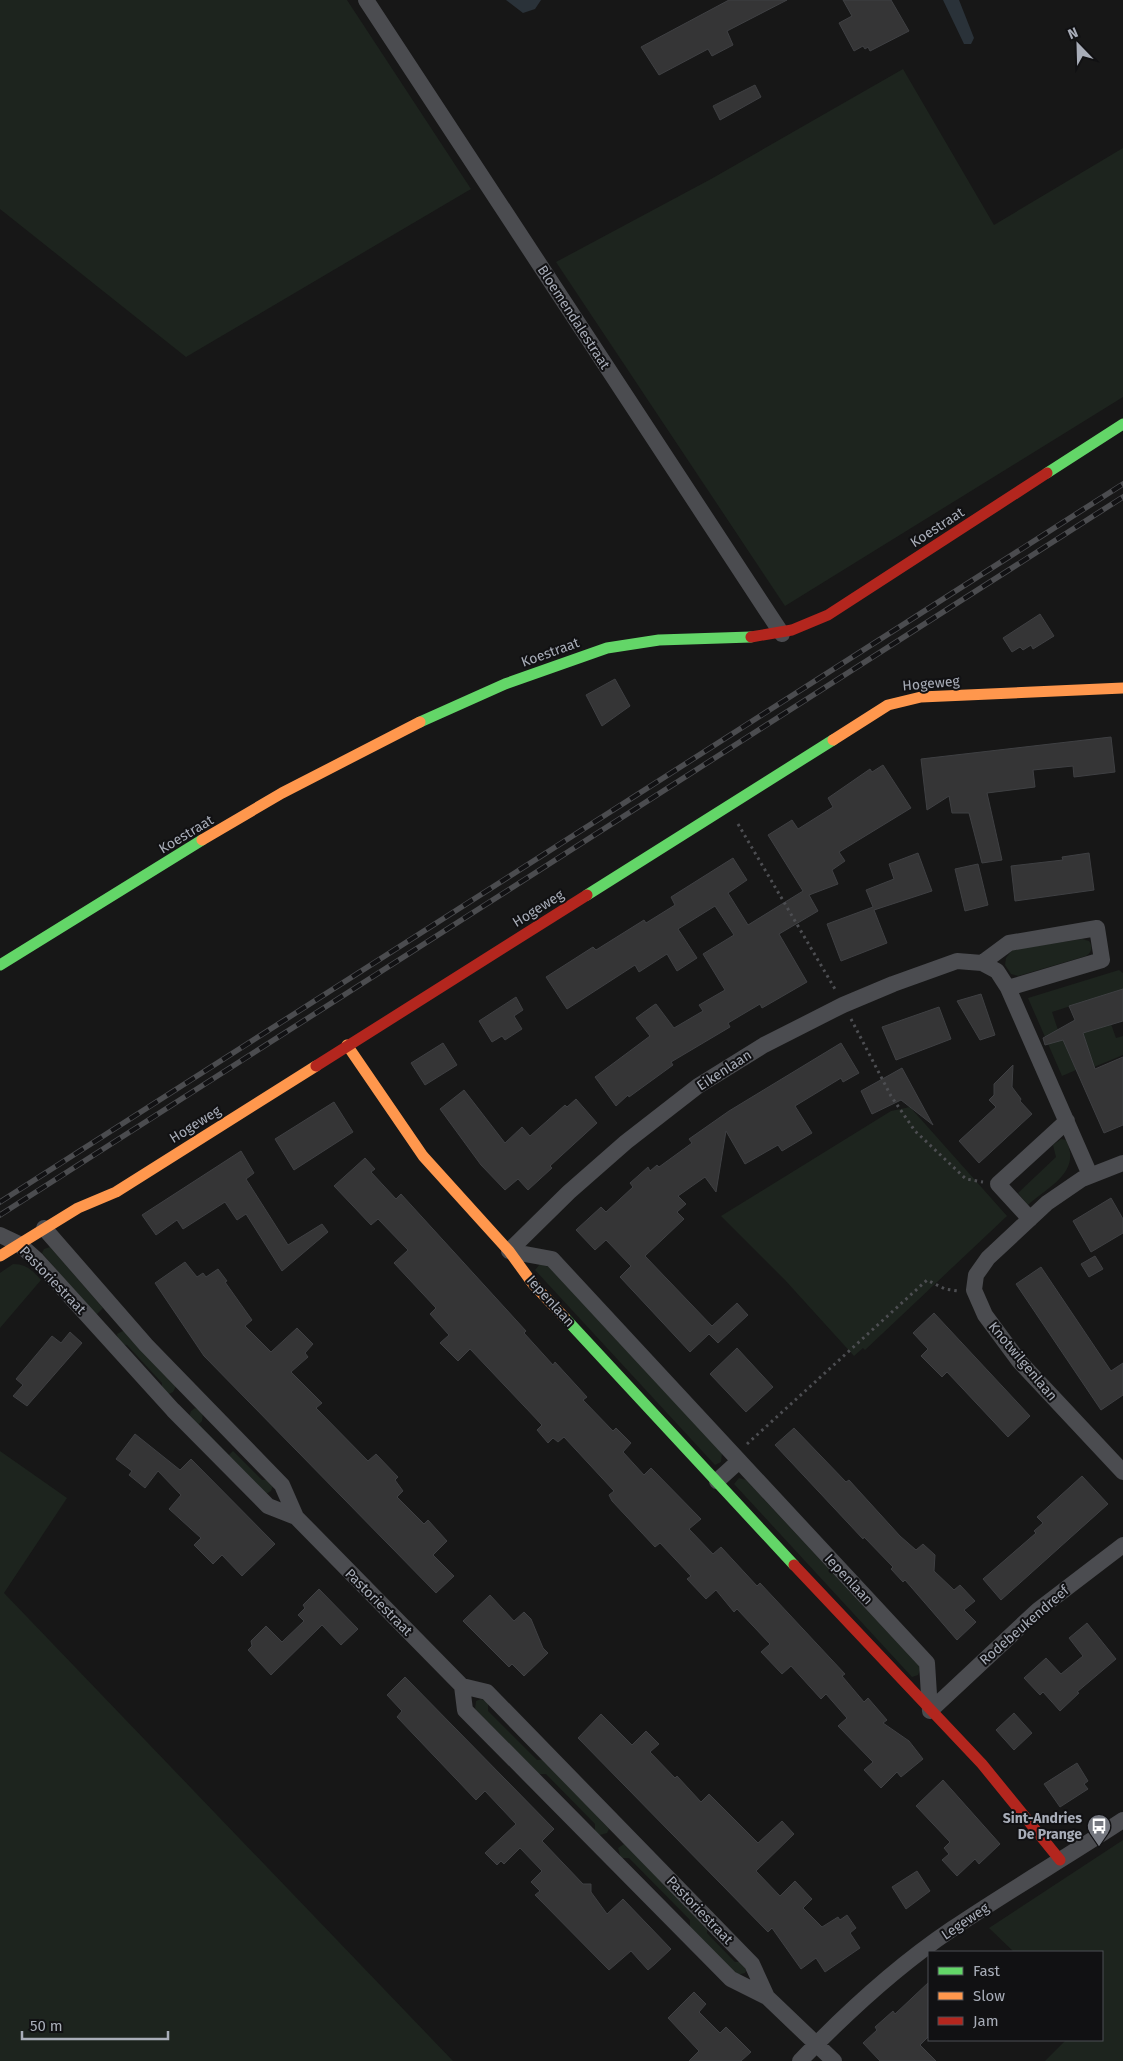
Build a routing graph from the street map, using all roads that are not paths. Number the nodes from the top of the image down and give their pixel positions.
1 (366, 0) edge
2 (1123, 424) edge
3 (782, 634) junction
4 (1123, 688) edge
5 (982, 963) junction
6 (0, 965) edge
7 (1008, 988) junction
8 (348, 1045) junction
9 (1067, 1121) junction
10 (1123, 1163) edge
11 (1090, 1174) junction
12 (1030, 1219) junction
13 (44, 1228) junction
14 (0, 1235) edge
15 (19, 1244) junction
16 (509, 1251) junction
17 (0, 1256) edge
18 (118, 1314) junction
19 (101, 1331) junction
20 (191, 1391) junction
21 (173, 1410) junction
22 (739, 1461) junction
23 (1123, 1472) edge
24 (717, 1481) junction
25 (296, 1517) junction
26 (1123, 1545) edge
27 (462, 1686) junction
28 (930, 1710) junction
29 (1123, 1820) edge
30 (622, 1831) junction
31 (604, 1850) junction
32 (1060, 1860) junction
33 (767, 1997) junction
34 (817, 2044) junction
35 (800, 2061) edge
36 (834, 2061) edge

1 - 3 street, Bloemendalestraat
2 - 3 street, Koestraat
3 - 6 street, Koestraat
4 - 8 street, Hogeweg
5 - 7 street
5 - 7 street
5 - 16 street, Eikenlaan
7 - 9 street
8 - 13 street, Hogeweg
8 - 16 street, Iepenlaan
9 - 11 street
9 - 12 street
10 - 11 street
11 - 12 street
12 - 23 street, Knotwilgenlaan
13 - 15 street, Hogeweg
13 - 18 street, Pastoriestraat
14 - 15 street, Pastoriestraat
15 - 17 street, Hogeweg
15 - 19 street, Pastoriestraat
16 - 22 street, Iepenlaan
16 - 24 street, Iepenlaan
18 - 19 street
18 - 20 street, Pastoriestraat
19 - 21 street, Pastoriestraat
20 - 21 street
20 - 25 street, Pastoriestraat
21 - 25 street, Pastoriestraat
22 - 24 street
22 - 28 street, Iepenlaan
24 - 28 street, Iepenlaan
25 - 27 street, Pastoriestraat
26 - 28 street, Rodebeukendreef
27 - 30 street, Pastoriestraat
27 - 31 street, Pastoriestraat
28 - 32 street, Iepenlaan
29 - 32 street, Legeweg
30 - 31 street
30 - 33 street, Pastoriestraat
31 - 33 street, Pastoriestraat
32 - 34 street, Legeweg
33 - 34 street, Pastoriestraat
34 - 35 street, Legeweg
34 - 36 street, Pastoriestraat

